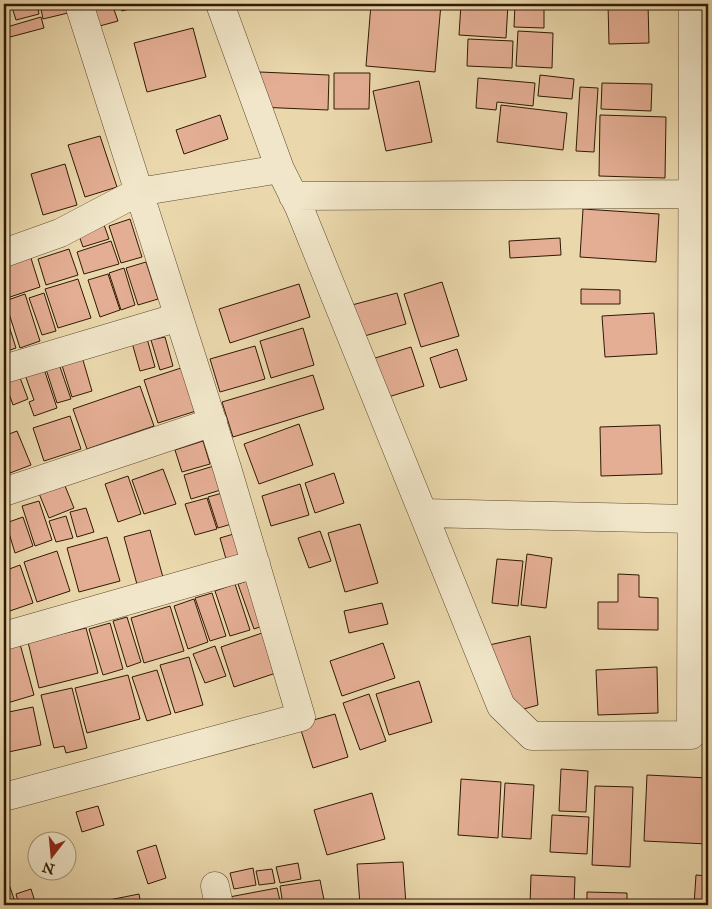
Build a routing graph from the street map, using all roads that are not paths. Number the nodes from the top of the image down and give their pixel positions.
1 (79, 4) edge
2 (220, 4) edge
3 (692, 4) edge
4 (280, 169) junction
5 (139, 193) junction
6 (692, 194) junction
7 (294, 196) junction
8 (4, 253) edge
9 (179, 317) junction
10 (4, 369) edge
11 (213, 422) junction
12 (4, 492) edge
13 (423, 513) junction
14 (691, 519) junction
15 (256, 564) junction
16 (4, 636) edge
17 (4, 797) edge

1 - 5 street
2 - 4 street
3 - 6 street
4 - 5 street
4 - 7 street
5 - 8 street
5 - 9 street
6 - 7 street
6 - 14 street
7 - 13 street
9 - 10 street
9 - 11 street
11 - 12 street
11 - 15 street
13 - 14 street
13 - 14 street
15 - 16 street
15 - 17 street

